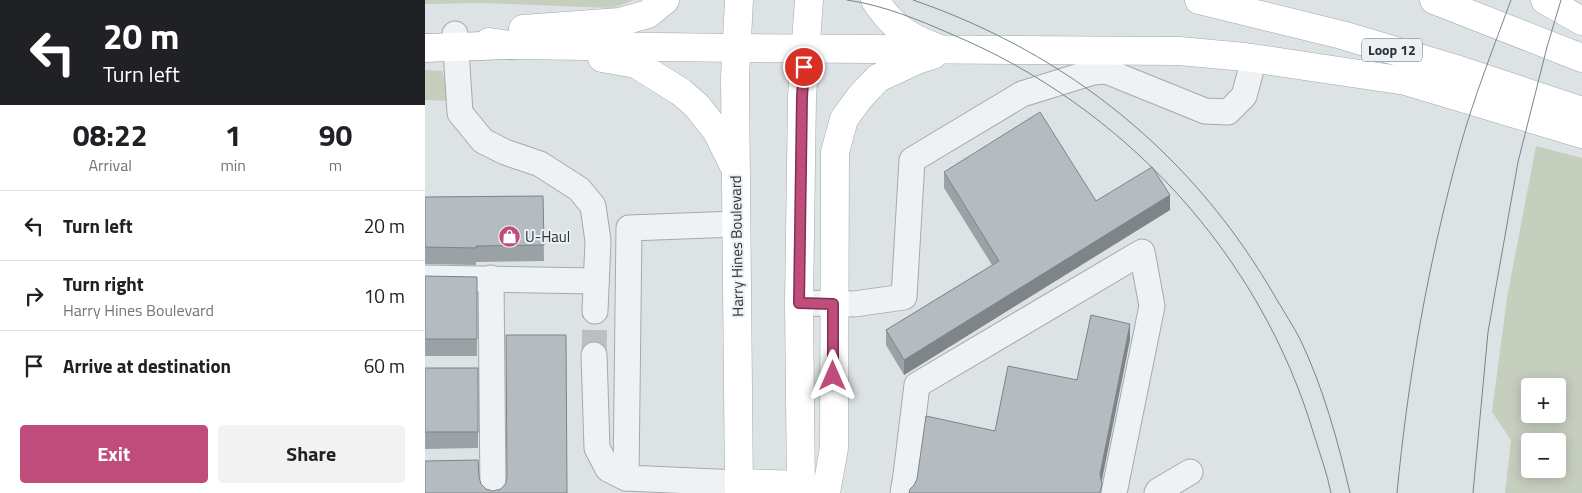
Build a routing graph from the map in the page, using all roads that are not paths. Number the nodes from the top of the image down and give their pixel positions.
1 (665, 0) edge
2 (739, 0) edge
3 (809, 0) edge
4 (875, 0) edge
5 (1199, 0) edge
6 (1434, 0) edge
7 (1545, 0) edge
8 (1582, 21) edge
9 (441, 40) edge
10 (520, 45) junction
11 (735, 48) junction
12 (806, 49) junction
13 (946, 49) junction
14 (1582, 58) edge
15 (1254, 59) junction
16 (1582, 112) edge
17 (1582, 134) edge
18 (736, 171) junction
19 (737, 224) junction
20 (425, 278) edge
21 (491, 278) junction
22 (596, 281) junction
23 (799, 303) junction
24 (833, 304) junction
25 (595, 311) tunnel mouth
26 (594, 355) tunnel mouth
27 (1190, 472) dead end
28 (626, 478) junction
29 (739, 488) edge
30 (801, 489) edge
31 (493, 493) edge
32 (826, 493) edge
33 (903, 493) edge
34 (1114, 493) edge
35 (1157, 493) edge

1 - 9 main road
2 - 11 main road, Harry Hines Boulevard
3 - 12 main road
4 - 13 main road
5 - 16 main road, Loop 12
6 - 14 main road
7 - 8 main road
9 - 10 main road
9 - 22 street
10 - 11 main road
10 - 18 main road
11 - 12 main road
11 - 18 main road, Harry Hines Boulevard
12 - 13 main road
12 - 23 main road
13 - 15 main road
13 - 24 main road
15 - 17 main road
15 - 24 street
18 - 19 main road, Harry Hines Boulevard
19 - 28 street
19 - 29 main road, Harry Hines Boulevard
20 - 21 street
21 - 22 street
21 - 31 street
22 - 25 street
23 - 24 street
23 - 30 main road
24 - 32 main road
26 - 28 street
27 - 35 street
28 - 29 street
29 - 30 main road
33 - 34 street

